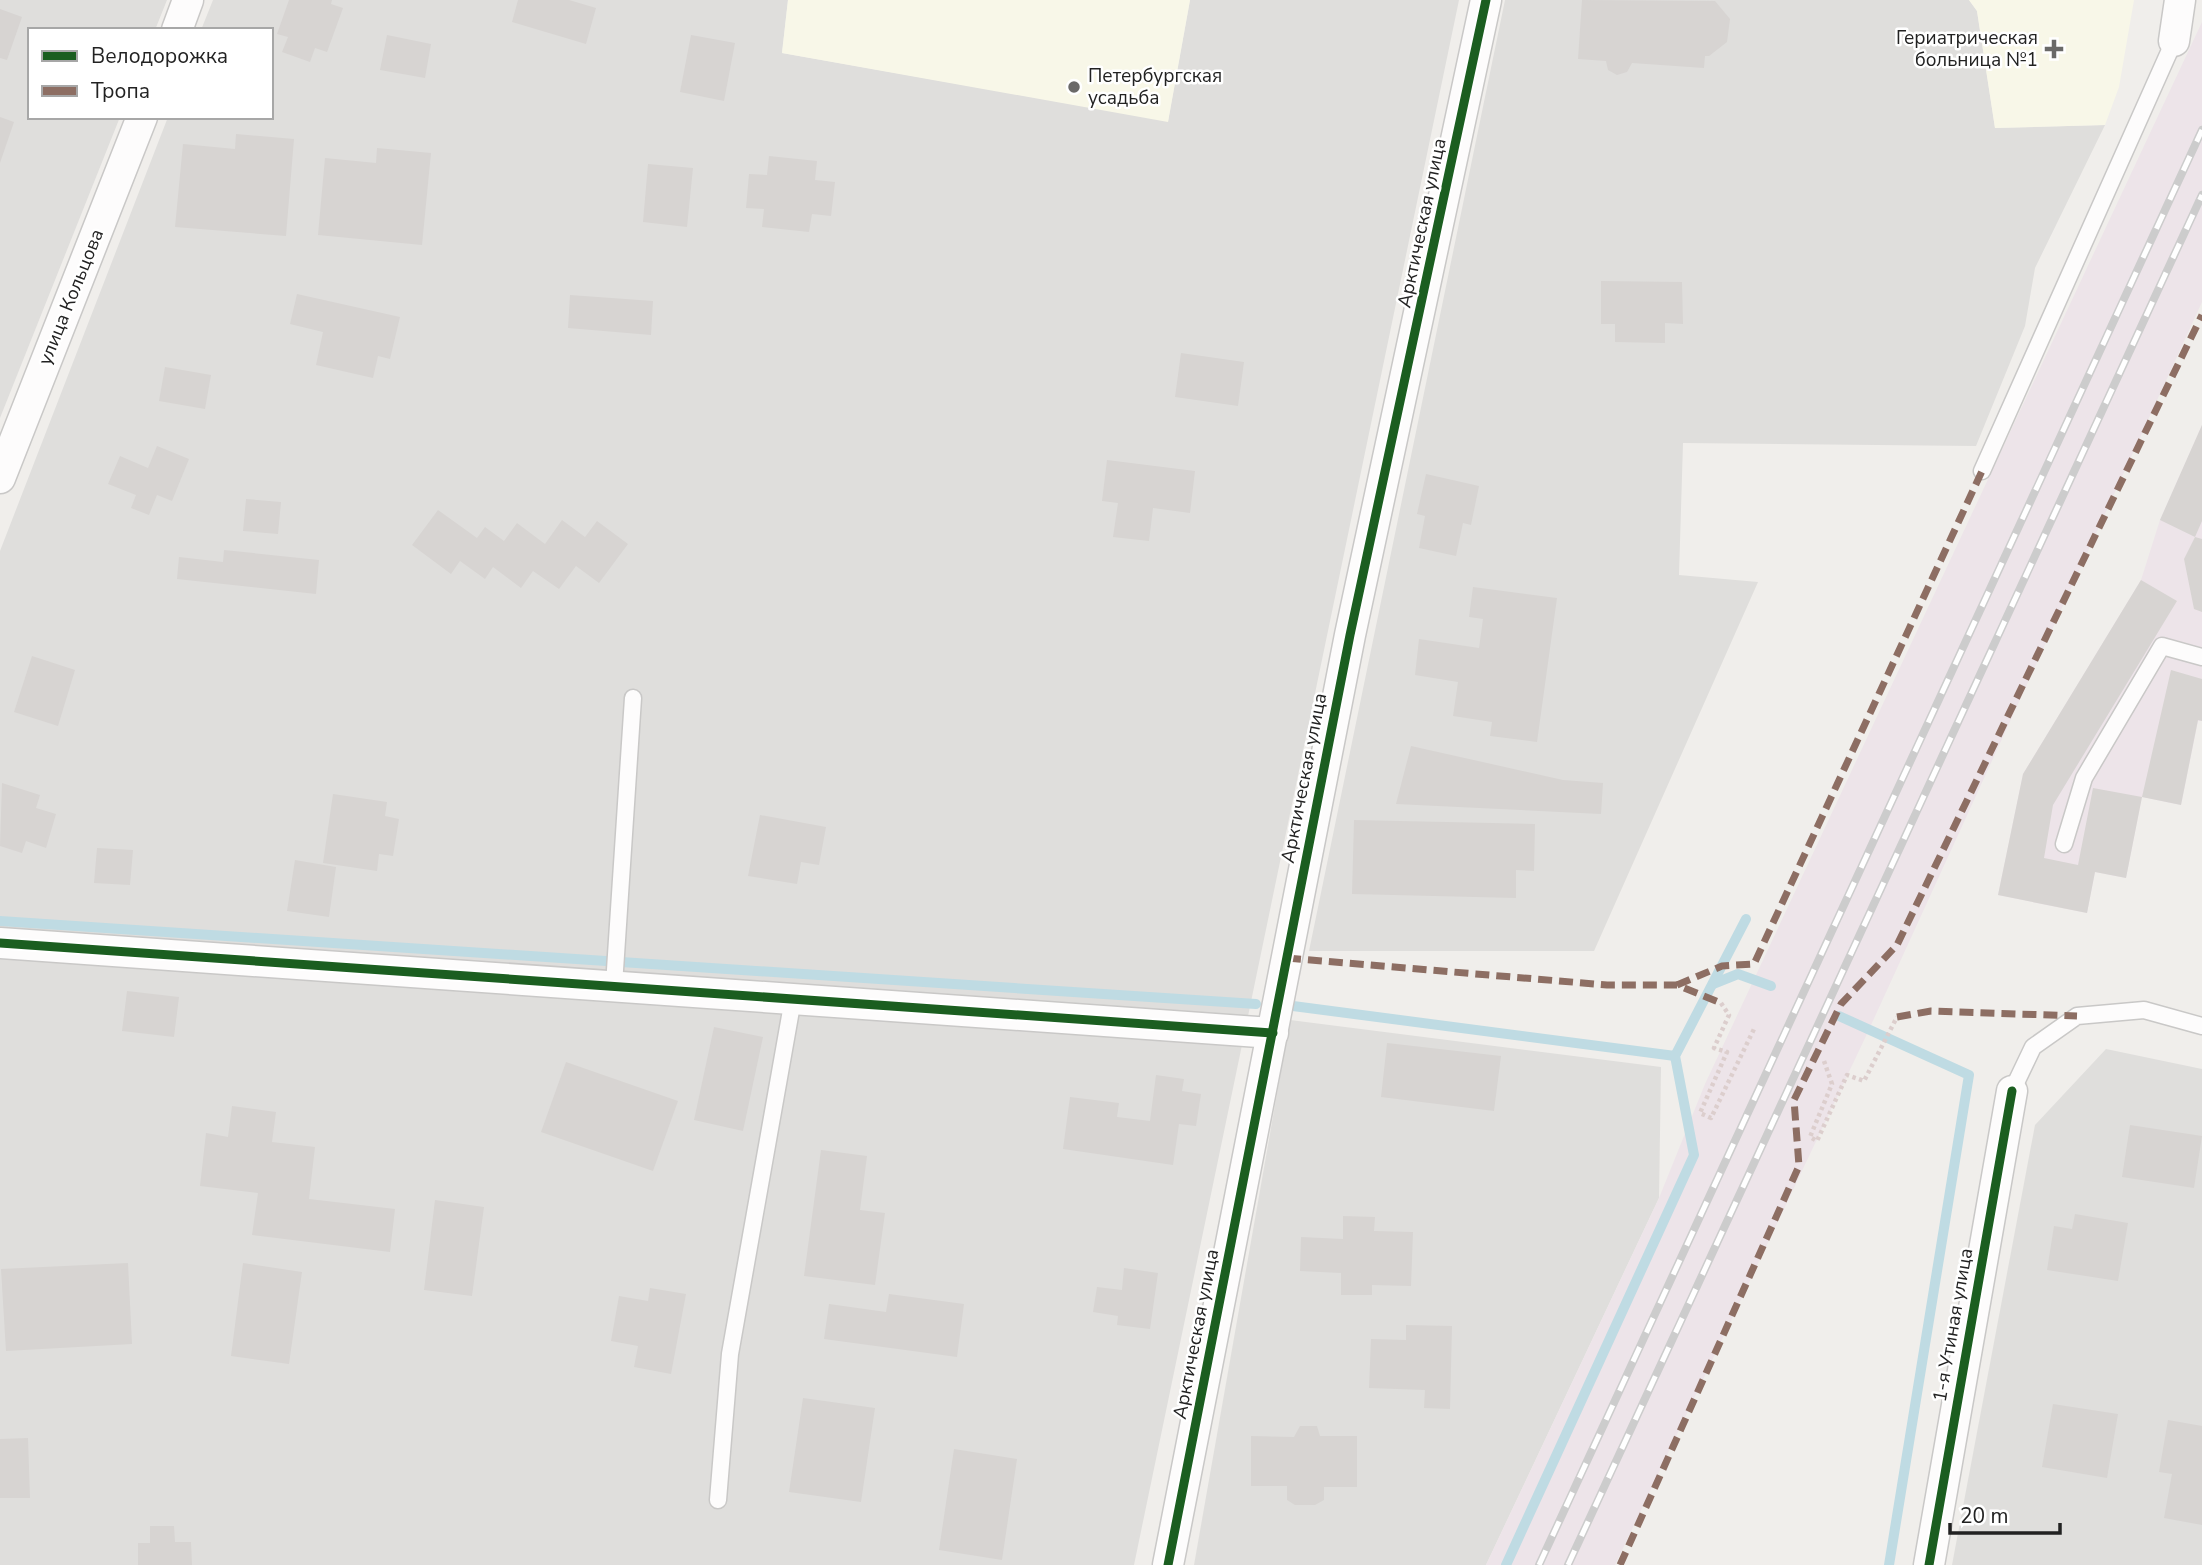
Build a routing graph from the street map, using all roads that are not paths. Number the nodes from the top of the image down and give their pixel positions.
1 (188, 0) edge
2 (1486, 0) edge
3 (2180, 0) edge
4 (178, 28) edge
5 (2174, 41) joint
6 (141, 119) edge
7 (1982, 471) dead end
8 (0, 478) edge
9 (2202, 657) edge
10 (633, 698) dead end
11 (2064, 844) dead end
12 (0, 943) edge
13 (614, 985) junction
14 (793, 999) junction
15 (2202, 1026) edge
16 (1273, 1033) junction
17 (2012, 1091) joint
18 (718, 1500) dead end
19 (1168, 1565) edge
20 (1929, 1565) edge

1 - 4 street
2 - 16 street, Арктическая улица
3 - 5 street
5 - 7 lane
6 - 8 street, улица Кольцова
9 - 11 lane
10 - 13 lane
12 - 13 street
13 - 14 street
14 - 16 street
14 - 18 lane
15 - 17 lane
16 - 19 street, Арктическая улица
17 - 20 street, 1-я Утиная улица

